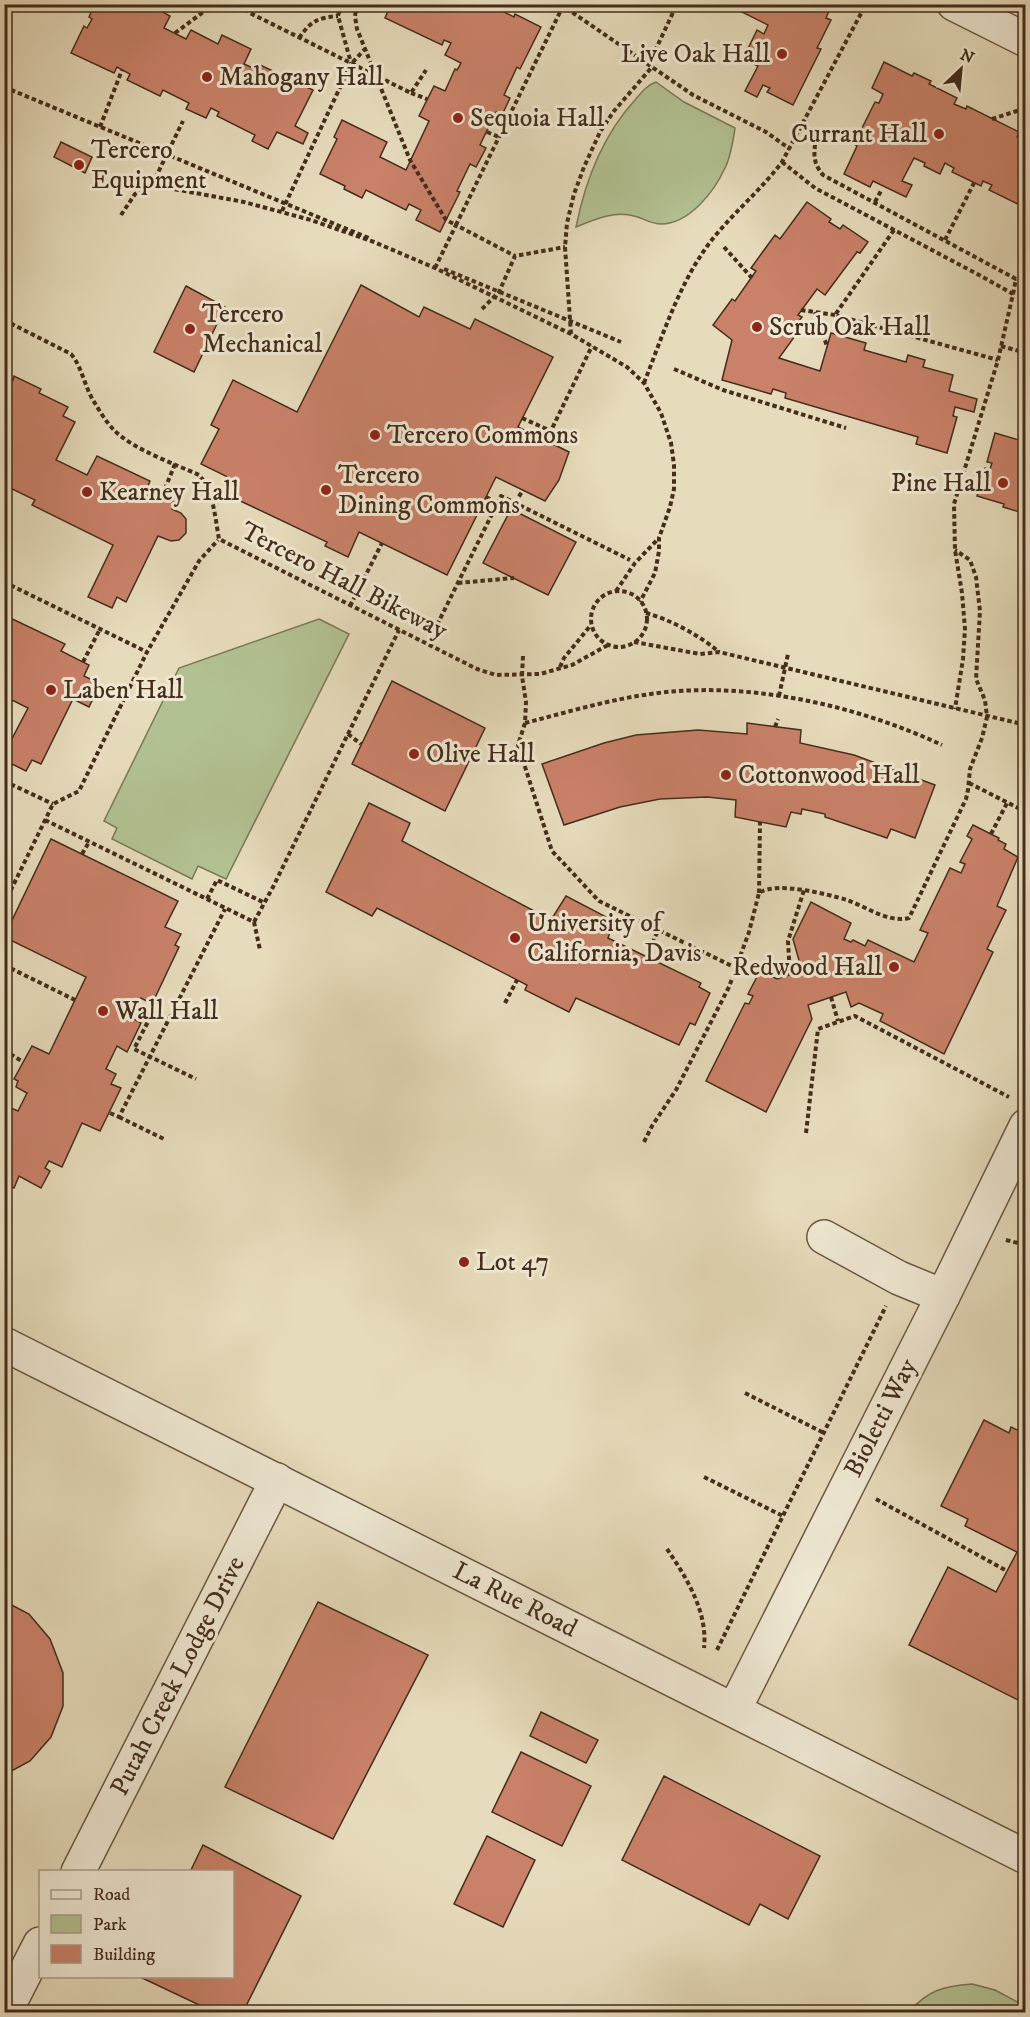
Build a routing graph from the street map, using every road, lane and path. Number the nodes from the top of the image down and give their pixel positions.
1 (214, 4) edge
2 (239, 4) edge
3 (341, 4) edge
4 (357, 4) edge
5 (677, 4) edge
6 (866, 4) edge
7 (954, 4) edge
8 (561, 5) edge
9 (338, 16) junction
10 (175, 33) dead end
11 (299, 38) junction
12 (1026, 40) edge
13 (364, 50) junction
14 (655, 51) dead end
15 (351, 64) junction
16 (652, 67) junction
17 (122, 70) dead end
18 (426, 70) dead end
19 (376, 77) junction
20 (4, 87) edge
21 (411, 93) junction
22 (427, 99) dead end
23 (1026, 108) edge
24 (992, 119) dead end
25 (183, 121) dead end
26 (100, 127) junction
27 (487, 132) dead end
28 (499, 137) junction
29 (816, 137) dead end
30 (790, 149) junction
31 (166, 154) junction
32 (782, 162) junction
33 (974, 183) dead end
34 (152, 185) junction
35 (882, 189) dead end
36 (875, 202) junction
37 (285, 203) junction
38 (282, 212) junction
39 (121, 215) dead end
40 (456, 225) junction
41 (894, 230) junction
42 (945, 240) junction
43 (565, 247) junction
44 (724, 247) dead end
45 (515, 256) junction
46 (436, 267) junction
47 (1026, 275) edge
48 (752, 278) dead end
49 (1016, 279) junction
50 (497, 294) junction
51 (1013, 294) junction
52 (482, 309) dead end
53 (801, 310) dead end
54 (815, 312) junction
55 (835, 315) junction
56 (4, 320) edge
57 (570, 322) junction
58 (571, 334) junction
59 (621, 342) dead end
60 (827, 345) dead end
61 (592, 346) junction
62 (1001, 346) junction
63 (1026, 353) edge
64 (998, 360) junction
65 (674, 369) dead end
66 (644, 383) junction
67 (522, 418) dead end
68 (846, 428) dead end
69 (551, 431) junction
70 (546, 441) dead end
71 (176, 464) junction
72 (523, 490) dead end
73 (162, 496) dead end
74 (486, 497) dead end
75 (498, 503) junction
76 (515, 503) junction
77 (659, 538) junction
78 (219, 539) junction
79 (382, 543) dead end
80 (955, 550) junction
81 (630, 560) dead end
82 (514, 578) dead end
83 (4, 582) edge
84 (458, 583) junction
85 (616, 591) junction
86 (640, 602) junction
87 (350, 606) junction
88 (646, 613) junction
89 (591, 624) junction
90 (437, 625) dead end
91 (100, 629) junction
92 (399, 630) junction
93 (634, 642) junction
94 (608, 645) junction
95 (147, 652) junction
96 (719, 652) junction
97 (788, 654) dead end
98 (523, 657) dead end
99 (83, 662) dead end
100 (560, 668) junction
101 (785, 668) junction
102 (522, 676) junction
103 (779, 696) junction
104 (955, 709) junction
105 (987, 717) junction
106 (778, 719) dead end
107 (525, 723) junction
108 (1026, 725) edge
109 (775, 727) dead end
110 (348, 734) junction
111 (361, 744) dead end
112 (942, 745) dead end
113 (4, 781) edge
114 (968, 783) junction
115 (1007, 803) junction
116 (53, 804) junction
117 (1026, 812) edge
118 (45, 820) junction
119 (760, 822) dead end
120 (991, 834) dead end
121 (89, 842) junction
122 (82, 854) dead end
123 (804, 890) junction
124 (759, 893) junction
125 (207, 899) junction
126 (265, 903) junction
127 (4, 904) edge
128 (225, 909) junction
129 (254, 922) junction
130 (658, 930) junction
131 (260, 950) dead end
132 (647, 957) dead end
133 (4, 965) edge
134 (736, 968) junction
135 (790, 975) dead end
136 (517, 980) dead end
137 (831, 997) dead end
138 (155, 998) dead end
139 (75, 1000) dead end
140 (505, 1003) dead end
141 (838, 1022) junction
142 (4, 1050) edge
143 (150, 1057) junction
144 (23, 1062) dead end
145 (196, 1079) dead end
146 (1009, 1097) dead end
147 (110, 1113) dead end
148 (119, 1117) junction
149 (1026, 1126) edge
150 (806, 1133) dead end
151 (166, 1140) dead end
152 (644, 1142) dead end
153 (824, 1237) dead end
154 (943, 1296) junction
155 (889, 1300) dead end
156 (4, 1344) edge
157 (745, 1393) dead end
158 (825, 1433) junction
159 (704, 1477) dead end
160 (278, 1480) junction
161 (870, 1495) dead end
162 (783, 1516) junction
163 (667, 1549) dead end
164 (1007, 1571) dead end
165 (704, 1648) dead end
166 (717, 1650) dead end
167 (734, 1710) junction
168 (1026, 1857) edge
169 (79, 1870) edge
170 (39, 1946) edge
171 (5, 2013) edge

1 - 10 path
2 - 11 path
3 - 9 path
4 - 13 path
5 - 14 path
6 - 30 path
7 - 12 street
8 - 16 path
8 - 28 path
9 - 11 path
9 - 15 path
11 - 15 path
13 - 15 path
13 - 19 path
15 - 19 path
15 - 37 path
16 - 30 path
16 - 43 path
17 - 26 path
18 - 21 path
19 - 21 path
19 - 40 path
20 - 26 path
21 - 22 path
23 - 24 path
25 - 31 path
26 - 31 path
27 - 28 path
28 - 40 path
29 - 36 path
30 - 32 path
31 - 34 path
31 - 37 path
32 - 41 path
32 - 66 path
33 - 42 path
34 - 38 path
34 - 39 path
35 - 36 path
36 - 42 path
37 - 38 path
37 - 46 path
38 - 46 path
40 - 45 path
40 - 46 path
41 - 51 path
41 - 55 path
42 - 49 path
43 - 45 path
43 - 57 path
44 - 48 path
45 - 50 path
46 - 50 path
47 - 49 path
49 - 51 path
50 - 52 path
50 - 57 path
50 - 58 path
51 - 62 path
53 - 54 path
54 - 55 path
54 - 60 path
55 - 64 path
56 - 71 path, Tercero Hall Bikeway
57 - 58 path
57 - 59 path
58 - 61 path
61 - 66 path
61 - 69 path
62 - 63 path
62 - 64 path
64 - 80 path
65 - 68 path
66 - 77 path
67 - 69 path
69 - 70 path
71 - 73 path
71 - 78 path, Tercero Hall Bikeway
72 - 76 path
74 - 75 path
75 - 76 path
75 - 84 path
76 - 81 path
77 - 85 path
77 - 86 path
78 - 87 path, Tercero Hall Bikeway
78 - 95 path
79 - 87 path
80 - 104 path
80 - 105 path
82 - 84 path
83 - 91 path
84 - 90 path
85 - 86 path
85 - 89 path
86 - 88 path
87 - 92 path, Tercero Hall Bikeway
88 - 93 path
88 - 96 path
89 - 94 path
89 - 100 path
91 - 95 path
91 - 99 path
92 - 102 path, Tercero Hall Bikeway
92 - 110 path
93 - 94 path
93 - 96 path
94 - 100 path, Tercero Hall Bikeway
95 - 116 path
96 - 101 path
97 - 101 path
98 - 102 path
100 - 102 path, Tercero Hall Bikeway
101 - 103 path
101 - 104 path
102 - 107 path
103 - 107 path
103 - 112 path
104 - 105 path
105 - 108 path
105 - 114 path
106 - 109 path
107 - 130 path
110 - 111 path
110 - 126 path
113 - 116 path
114 - 115 path
114 - 123 path
115 - 117 path
115 - 120 path
116 - 118 path
118 - 121 path
118 - 127 path
119 - 124 path
121 - 122 path
121 - 125 path
123 - 124 path
123 - 135 path
124 - 134 path
125 - 126 path
125 - 128 path
126 - 129 path
128 - 129 path
128 - 143 path
129 - 131 path
130 - 132 path
130 - 134 path
133 - 139 path
134 - 152 path
136 - 140 path
137 - 141 path
138 - 143 path
141 - 146 path
141 - 150 path
142 - 144 path
143 - 145 path
143 - 148 path
147 - 148 path
148 - 151 path
149 - 154 street, Bioletti Way
153 - 154 street
154 - 167 street, Bioletti Way
155 - 158 path
156 - 160 street, La Rue Road
157 - 158 path
158 - 162 path
159 - 162 path
160 - 167 street, La Rue Road
160 - 169 street, Putah Creek Lodge Drive
161 - 164 path
162 - 166 path
163 - 165 path
167 - 168 street, La Rue Road
170 - 171 street

